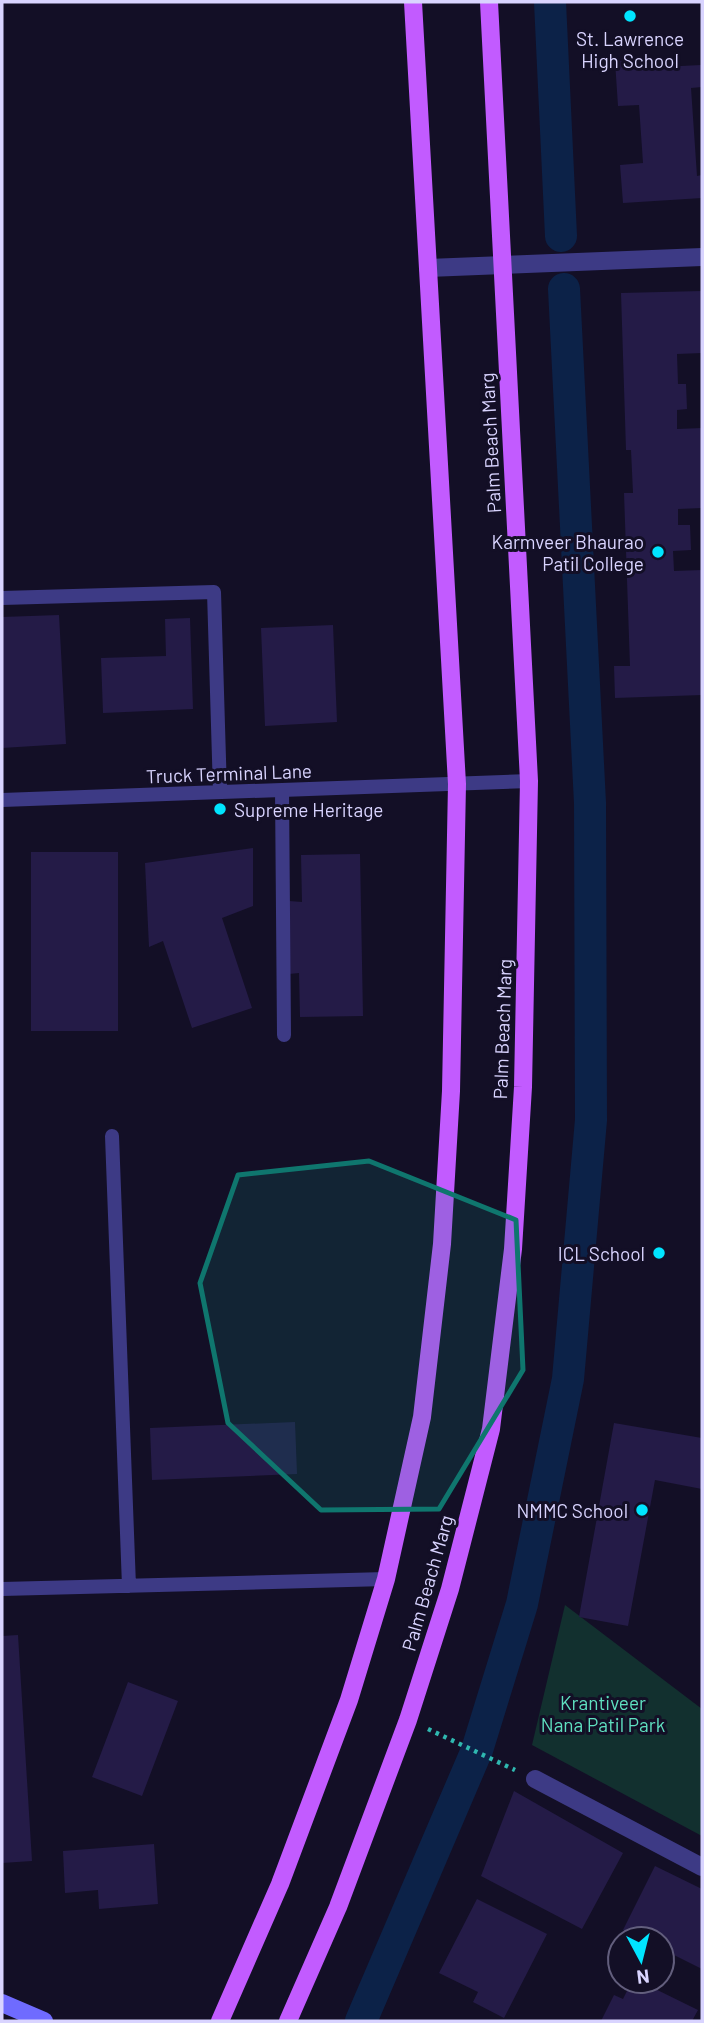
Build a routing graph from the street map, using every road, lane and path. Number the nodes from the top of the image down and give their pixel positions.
1 (413, 2) edge
2 (489, 2) edge
3 (702, 257) edge
4 (502, 265) junction
5 (428, 268) junction
6 (2, 598) edge
7 (529, 781) junction
8 (457, 784) junction
9 (282, 790) junction
10 (220, 792) junction
11 (2, 800) edge
12 (284, 1035) dead end
13 (112, 1136) dead end
14 (386, 1579) junction
15 (129, 1586) junction
16 (2, 1589) edge
17 (408, 1720) junction
18 (535, 1779) joint
19 (702, 1867) edge
20 (2, 2003) edge
21 (44, 2021) edge
22 (220, 2021) edge
23 (288, 2021) edge

1 - 5 main road
2 - 4 main road, Palm Beach Marg
3 - 4 street
4 - 5 street
4 - 7 main road, Palm Beach Marg
5 - 8 main road
6 - 10 lane
7 - 8 lane, Truck Terminal Lane
7 - 17 main road, Palm Beach Marg
8 - 9 lane, Truck Terminal Lane
8 - 14 main road
9 - 10 lane, Truck Terminal Lane
9 - 12 lane
10 - 11 lane, Truck Terminal Lane
13 - 15 lane
14 - 15 lane
14 - 22 main road
15 - 16 lane
17 - 18 path
17 - 23 main road, Palm Beach Marg
18 - 19 street
20 - 21 main road

